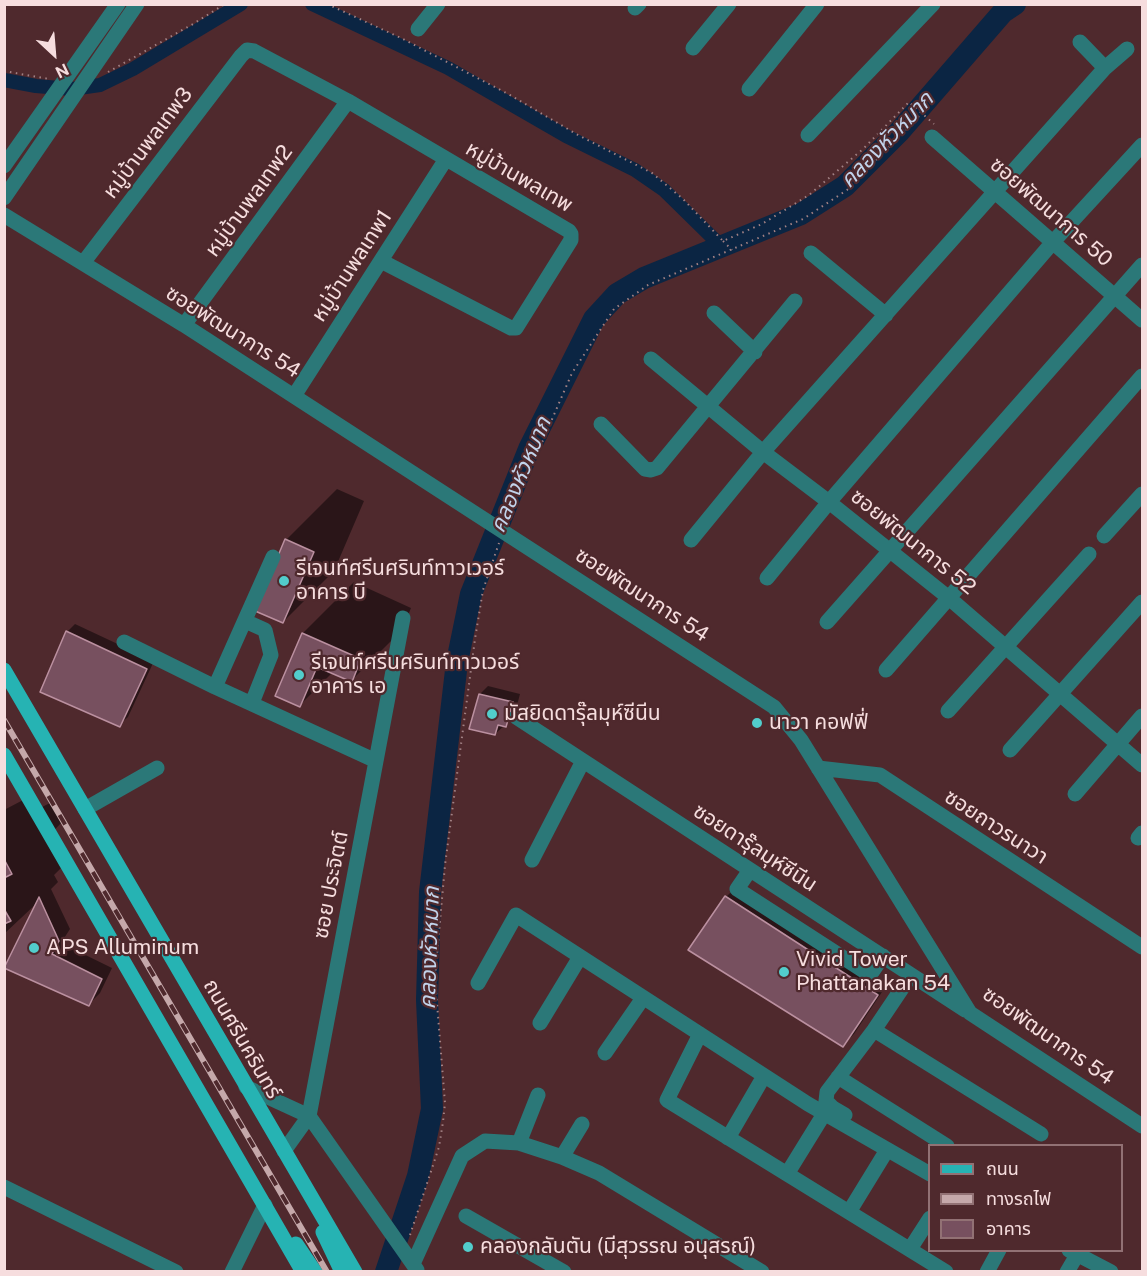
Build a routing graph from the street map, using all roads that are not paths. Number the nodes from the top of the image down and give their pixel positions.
1 (118, 4) edge
2 (137, 4) edge
3 (438, 4) edge
4 (729, 4) edge
5 (817, 4) edge
6 (933, 4) edge
7 (418, 29) dead end
8 (1080, 42) dead end
9 (693, 48) dead end
10 (1126, 48) dead end
11 (247, 50) joint
12 (1105, 68) junction
13 (749, 89) dead end
14 (348, 101) junction
15 (808, 135) dead end
16 (932, 136) road end
17 (1143, 145) edge
18 (446, 159) junction
19 (4, 166) edge
20 (996, 191) junction
21 (4, 198) edge
22 (4, 215) edge
23 (1053, 242) junction
24 (811, 253) dead end
25 (381, 261) junction
26 (83, 263) junction
27 (1143, 265) edge
28 (1114, 295) junction
29 (795, 301) dead end
30 (714, 313) dead end
31 (886, 315) junction
32 (1143, 320) edge
33 (184, 325) junction
34 (755, 352) junction
35 (651, 359) dead end
36 (1143, 376) edge
37 (294, 396) junction
38 (708, 407) junction
39 (601, 424) dead end
40 (763, 452) junction
41 (1143, 494) edge
42 (829, 502) junction
43 (1104, 536) dead end
44 (691, 540) dead end
45 (890, 550) junction
46 (1089, 554) dead end
47 (273, 557) dead end
48 (767, 578) dead end
49 (949, 598) junction
50 (1143, 602) edge
51 (403, 618) dead end
52 (245, 621) junction
53 (827, 622) dead end
54 (124, 642) dead end
55 (1006, 647) junction
56 (4, 670) edge
57 (886, 670) dead end
58 (215, 687) junction
59 (1060, 694) junction
60 (252, 704) junction
61 (948, 711) dead end
62 (1143, 716) edge
63 (516, 717) dead end
64 (1118, 744) junction
65 (1010, 750) dead end
66 (4, 755) edge
67 (376, 761) junction
68 (583, 761) junction
69 (1143, 765) edge
70 (157, 768) dead end
71 (818, 768) junction
72 (1076, 794) dead end
73 (85, 809) junction
74 (532, 860) dead end
75 (750, 870) junction
76 (1143, 947) edge
77 (883, 956) junction
78 (580, 957) junction
79 (911, 975) junction
80 (478, 983) dead end
81 (643, 998) junction
82 (970, 1013) junction
83 (540, 1023) dead end
84 (874, 1030) junction
85 (700, 1034) junction
86 (605, 1053) dead end
87 (764, 1076) junction
88 (838, 1077) junction
89 (246, 1087) junction
90 (538, 1095) dead end
91 (824, 1114) junction
92 (309, 1116) junction
93 (582, 1124) dead end
94 (1143, 1126) edge
95 (1041, 1134) dead end
96 (728, 1138) junction
97 (519, 1143) junction
98 (944, 1144) edge
99 (887, 1150) junction
100 (284, 1151) junction
101 (562, 1157) junction
102 (928, 1166) edge
103 (928, 1173) edge
104 (787, 1174) junction
105 (4, 1187) edge
106 (311, 1195) junction
107 (268, 1212) junction
108 (849, 1212) junction
109 (466, 1216) dead end
110 (928, 1221) edge
111 (910, 1249) junction
112 (998, 1252) edge
113 (1073, 1253) edge
114 (415, 1268) edge
115 (564, 1271) edge
116 (176, 1272) edge
117 (232, 1272) edge
118 (303, 1272) edge
119 (315, 1272) edge
120 (342, 1272) edge
121 (355, 1272) edge
122 (762, 1272) edge
123 (946, 1272) edge
124 (987, 1272) edge
125 (1067, 1272) edge
126 (1111, 1272) edge

1 - 19 street
2 - 21 street
3 - 7 street
4 - 9 street
5 - 13 street
6 - 15 street
8 - 12 street
10 - 12 street
11 - 14 street, หมู่บ้านพลเทพ
11 - 26 street, หมู่บ้านพลเทพ3
12 - 20 street
14 - 18 street, หมู่บ้านพลเทพ
14 - 33 street, หมู่บ้านพลเทพ2
16 - 20 street, ซอยพัฒนาการ 50
17 - 23 street
18 - 25 street, หมู่บ้านพลเทพ1
18 - 25 street, หมู่บ้านพลเทพ
20 - 23 street, ซอยพัฒนาการ 50
20 - 31 street
22 - 26 street, ซอยพัฒนาการ 54
23 - 28 street, ซอยพัฒนาการ 50
23 - 42 street
24 - 31 street
25 - 37 street, หมู่บ้านพลเทพ1
26 - 33 street, ซอยพัฒนาการ 54
27 - 28 street
28 - 32 street, ซอยพัฒนาการ 50
28 - 45 street
29 - 34 street
30 - 34 street
31 - 40 street
33 - 37 street, ซอยพัฒนาการ 54
34 - 38 street
35 - 38 street, ซอยพัฒนาการ 52
36 - 49 street
37 - 71 street, ซอยพัฒนาการ 54
38 - 39 street
38 - 40 street, ซอยพัฒนาการ 52
40 - 42 street, ซอยพัฒนาการ 52
40 - 44 street
41 - 43 street
42 - 45 street, ซอยพัฒนาการ 52
42 - 48 street
45 - 49 street, ซอยพัฒนาการ 52
45 - 53 street
46 - 55 street
47 - 52 street
49 - 55 street, ซอยพัฒนาการ 52
49 - 57 street
50 - 59 street
51 - 67 street, ซอย ประจิตต์
52 - 58 street
52 - 60 street
54 - 58 street
55 - 59 street, ซอยพัฒนาการ 52
55 - 61 street
56 - 73 main road, ถนนศรีนครินทร์
58 - 60 street
59 - 64 street, ซอยพัฒนาการ 52
59 - 65 street
60 - 67 street
62 - 64 street
63 - 68 street, ซอยดารุ๊ลมุห์ซีนีน
64 - 69 street, ซอยพัฒนาการ 52
64 - 72 street
66 - 107 main road
67 - 92 street, ซอย ประจิตต์
68 - 74 street
68 - 75 street, ซอยดารุ๊ลมุห์ซีนีน
70 - 73 street
71 - 76 street, ซอยถาวรนาวา
71 - 82 street, ซอยพัฒนาการ 54
73 - 89 main road, ถนนศรีนครินทร์
75 - 77 street, ซอยดารุ๊ลมุห์ซีนีน
75 - 77 street
77 - 79 street, ซอยดารุ๊ลมุห์ซีนีน
78 - 80 street
78 - 81 street
78 - 83 street
79 - 82 street, ซอยดารุ๊ลมุห์ซีนีน
79 - 84 street
81 - 85 street
81 - 86 street
82 - 94 street, ซอยพัฒนาการ 54
84 - 88 street
84 - 95 street
85 - 87 street
85 - 96 street
87 - 91 street
87 - 96 street
88 - 98 street
88 - 102 street
89 - 92 street
89 - 100 main road, ถนนศรีนครินทร์
90 - 97 street
91 - 99 street
91 - 104 street
92 - 100 street, ซอย ประจิตต์
92 - 114 street
93 - 101 street
96 - 104 street
97 - 101 street
97 - 114 street
99 - 103 street
99 - 108 street
100 - 106 main road, ถนนศรีนครินทร์
101 - 122 street
104 - 108 street
105 - 116 street
106 - 120 main road
106 - 121 main road, ถนนศรีนครินทร์
107 - 117 street
107 - 118 main road
107 - 119 main road
108 - 111 street
109 - 115 street
110 - 111 street
111 - 123 street
112 - 124 street
113 - 125 street
113 - 126 street

